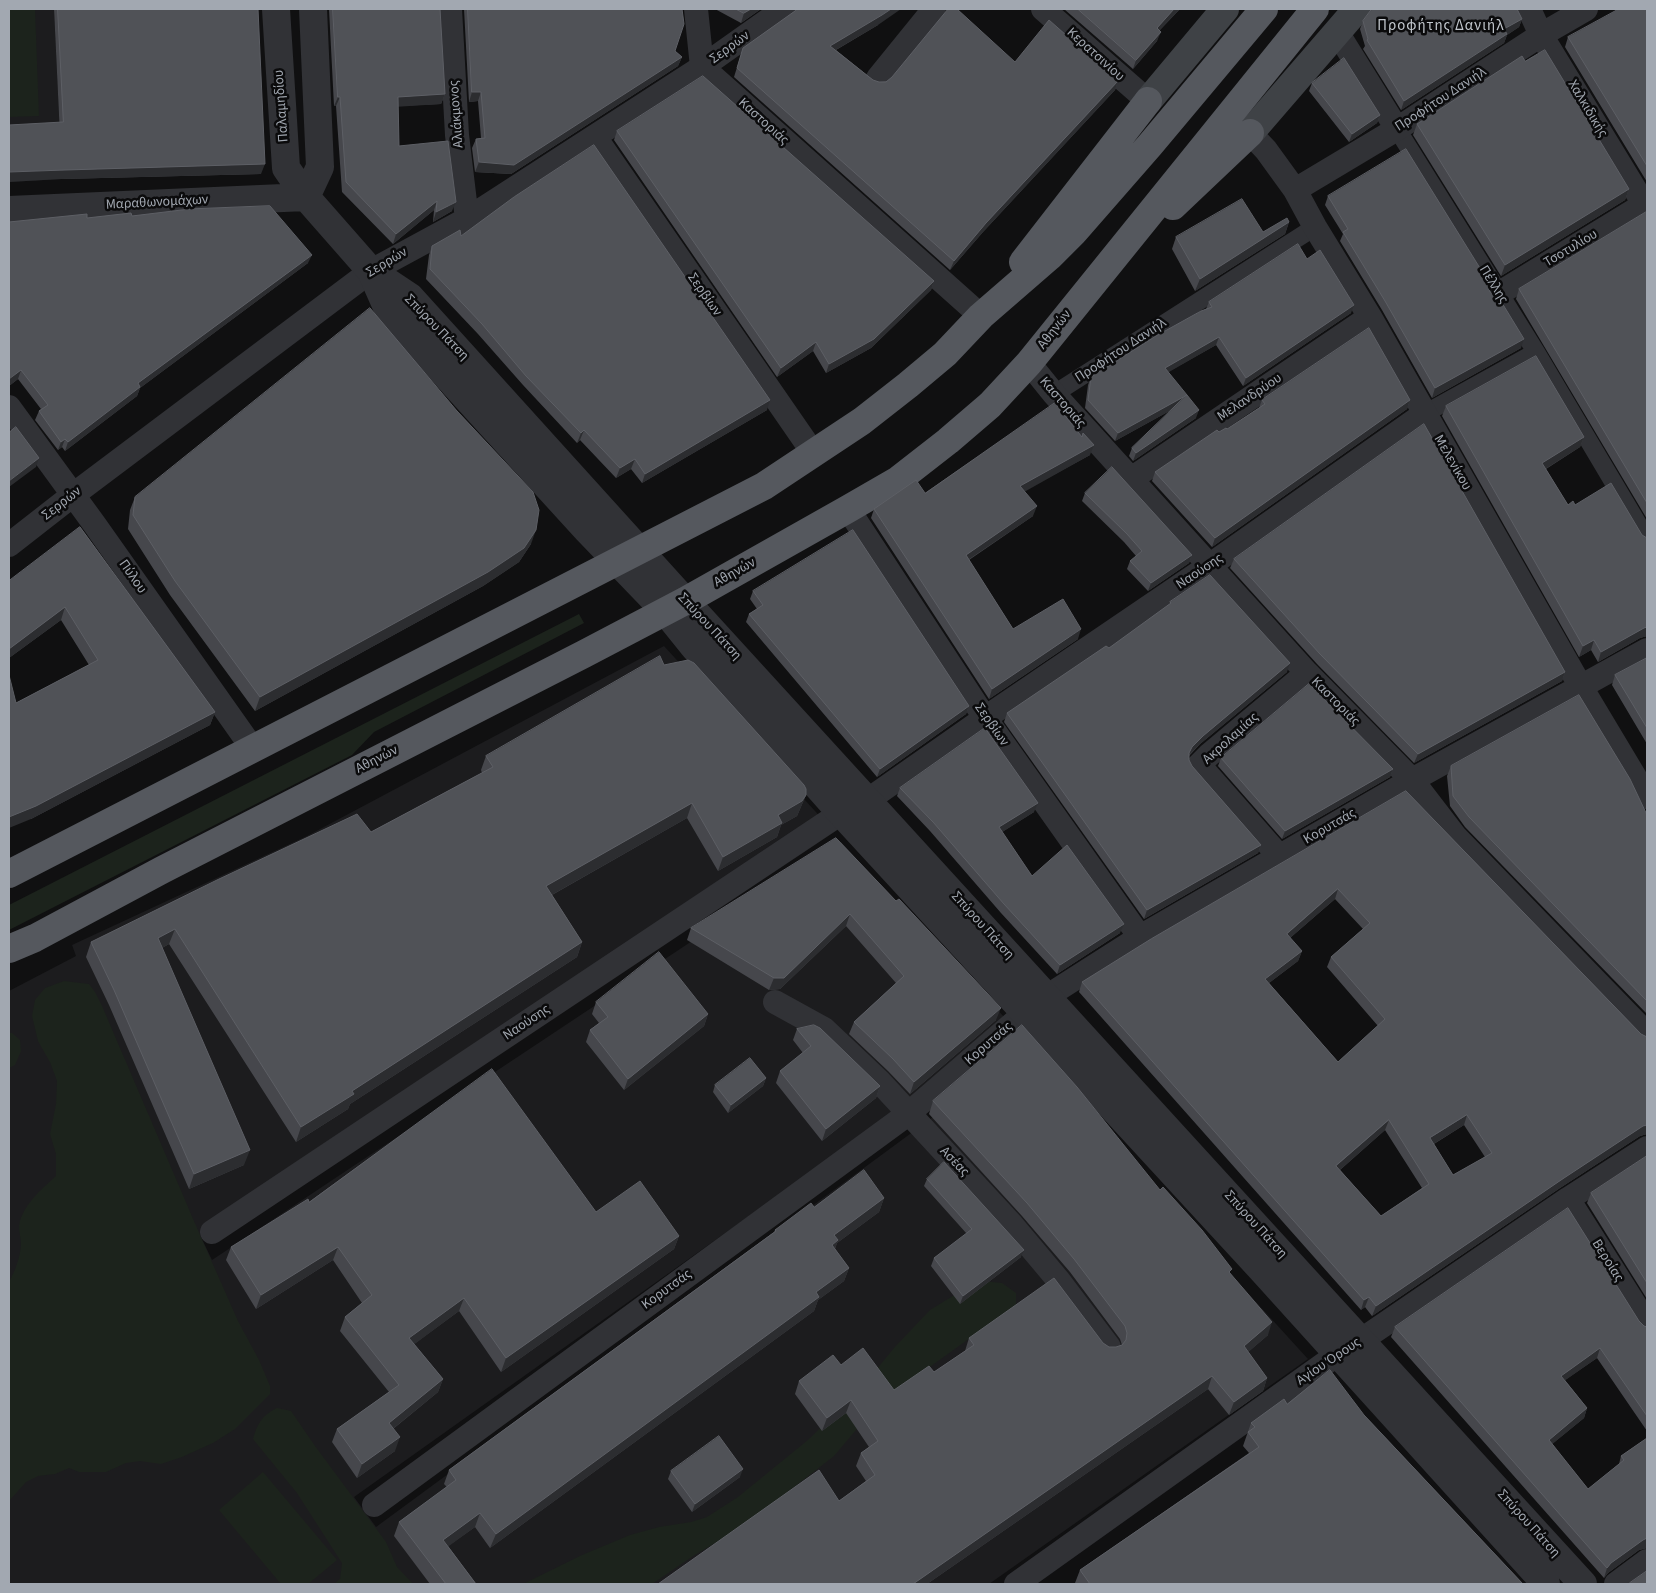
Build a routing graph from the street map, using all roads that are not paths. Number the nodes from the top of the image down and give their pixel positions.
1 (276, 9) edge
2 (313, 9) edge
3 (450, 9) edge
4 (696, 9) edge
5 (784, 9) edge
6 (934, 9) edge
7 (1043, 9) edge
8 (1225, 9) edge
9 (1264, 9) edge
10 (1315, 9) edge
11 (1357, 9) edge
12 (1528, 9) edge
13 (1586, 9) edge
14 (1337, 32) junction
15 (1542, 35) junction
16 (702, 67) junction
17 (878, 78) dead end
18 (1148, 101) junction
19 (1397, 129) junction
20 (1250, 134) junction
21 (595, 137) junction
22 (1295, 190) junction
23 (306, 196) junction
24 (1646, 206) edge
25 (9, 210) edge
26 (467, 219) junction
27 (1315, 227) junction
28 (371, 271) junction
29 (1097, 278) junction
30 (1498, 294) junction
31 (981, 316) junction
32 (1370, 317) junction
33 (1536, 352) junction
34 (1029, 363) junction
35 (1054, 394) junction
36 (9, 407) edge
37 (1424, 414) junction
38 (814, 454) junction
39 (1131, 479) junction
40 (73, 495) junction
41 (848, 509) junction
42 (1647, 539) edge
43 (9, 545) edge
44 (629, 555) junction
45 (1209, 566) junction
46 (675, 606) junction
47 (1647, 650) edge
48 (1307, 674) junction
49 (1580, 686) junction
50 (985, 718) junction
51 (252, 749) junction
52 (1412, 780) junction
53 (1647, 797) edge
54 (868, 800) junction
55 (841, 813) junction
56 (1279, 856) junction
57 (9, 874) edge
58 (1140, 937) junction
59 (9, 949) edge
60 (775, 1002) dead end
61 (1036, 1005) junction
62 (1647, 1034) edge
63 (908, 1114) junction
64 (1647, 1148) edge
65 (1568, 1198) junction
66 (212, 1232) dead end
67 (1647, 1324) edge
68 (1109, 1347) edge
69 (1349, 1347) junction
70 (374, 1505) dead end
71 (1647, 1561) edge
72 (1016, 1584) edge
73 (1546, 1584) edge
74 (1583, 1584) edge
75 (1616, 1584) edge

1 - 23 street, Παλαμηδίου
2 - 23 street
3 - 26 street, Αλιάκμονος
4 - 16 street
5 - 16 street, Σερρών
6 - 17 street
7 - 18 street, Κερατσινίου
8 - 18 main road
9 - 31 highway
10 - 29 highway, Αθηνών
11 - 14 main road
12 - 15 street, Χαλκιδικής
13 - 15 street, Προφήτου Δανιήλ
14 - 19 street, Πέλλης
14 - 20 main road
15 - 19 street, Προφήτου Δανιήλ
15 - 24 street, Χαλκιδικής
16 - 21 street, Σερρών
16 - 31 street, Καστοριάς
18 - 31 highway
19 - 22 street, Προφήτου Δανιήλ
19 - 30 street, Πέλλης
20 - 22 street, Μελενίκου
20 - 29 highway
21 - 26 street, Σερρών
21 - 38 street, Σερβίων
22 - 27 street, Μελενίκου
23 - 25 street, Μαραθωνομάχων
23 - 28 street, Παλαμηδίου
24 - 30 street, Τσοτυλίου
26 - 28 street, Σερρών
27 - 32 street, Μελενίκου
27 - 35 street, Προφήτου Δανιήλ
28 - 40 street, Σερρών
28 - 44 street, Σπύρου Πάτση
29 - 34 highway, Αθηνών
30 - 33 street, Πέλλης
31 - 38 highway
32 - 37 street, Μελενίκου
32 - 39 street, Μελανδρύου
33 - 37 street, Ναούσης
33 - 42 street, Πέλλης
34 - 35 street, Καστοριάς
34 - 41 highway, Αθηνών
35 - 39 street, Καστοριάς
36 - 40 street, Πύλου
37 - 45 street, Ναούσης
37 - 49 street, Μελενίκου
38 - 44 highway
39 - 45 street, Καστοριάς
40 - 43 street, Σερρών
40 - 51 street, Πύλου
41 - 46 highway, Αθηνών
41 - 50 street, Σερβίων
44 - 46 street, Σπύρου Πάτση
44 - 51 highway
45 - 48 street, Καστοριάς
45 - 50 street, Ναούσης
46 - 54 street, Σπύρου Πάτση
46 - 55 street, Σπύρου Πάτση
46 - 59 highway, Αθηνών
47 - 49 street, Κορυτσάς
48 - 52 street, Καστοριάς
48 - 56 street, Ακρολαμίας
49 - 52 street, Κορυτσάς
49 - 53 street, Μελενίκου
50 - 54 street, Ναούσης
50 - 58 street, Σερβίων
51 - 57 highway
52 - 56 street, Κορυτσάς
52 - 62 street, Καστοριάς
54 - 61 street, Σπύρου Πάτση
55 - 61 street, Σπύρου Πάτση
55 - 66 street, Ναούσης
56 - 58 street, Κορυτσάς
58 - 61 street, Κορυτσάς
60 - 63 street, Ασέας
61 - 63 street, Κορυτσάς
61 - 69 street, Σπύρου Πάτση
63 - 68 street, Ασέας
63 - 70 street, Κορυτσάς
64 - 65 street, Αγίου Όρους
65 - 67 street, Βεροίας
65 - 69 street, Αγίου Όρους
69 - 72 street, Αγίου Όρους
69 - 73 street, Σπύρου Πάτση
69 - 74 street, Σπύρου Πάτση
71 - 75 street

